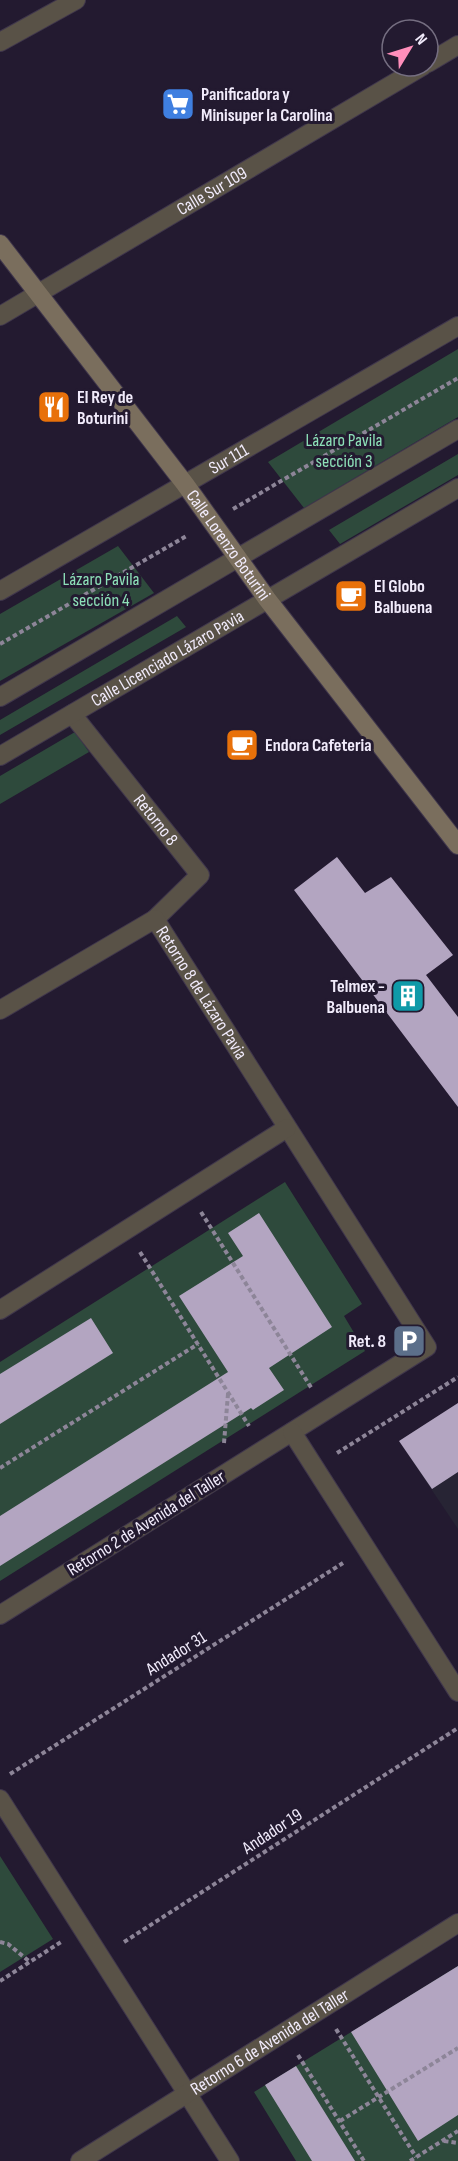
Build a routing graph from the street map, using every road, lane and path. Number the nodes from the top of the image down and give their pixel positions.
1 (76, 0) edge
2 (0, 42) edge
3 (458, 45) edge
4 (440, 56) edge
5 (403, 78) edge
6 (0, 244) edge
7 (38, 294) junction
8 (0, 316) edge
9 (458, 326) edge
10 (458, 429) edge
11 (185, 484) junction
12 (458, 488) edge
13 (237, 557) junction
14 (0, 591) edge
15 (267, 599) junction
16 (0, 697) edge
17 (72, 714) junction
18 (0, 756) edge
19 (458, 845) edge
20 (155, 918) junction
21 (0, 1010) edge
22 (287, 1128) junction
23 (188, 1191) junction
24 (126, 1230) junction
25 (0, 1310) edge
26 (198, 1344) junction
27 (427, 1347) joint
28 (458, 1377) edge
29 (229, 1393) junction
30 (326, 1410) junction
31 (292, 1432) junction
32 (264, 1450) junction
33 (315, 1467) junction
34 (0, 1468) edge
35 (217, 1479) junction
36 (366, 1548) junction
37 (0, 1615) edge
38 (458, 1692) edge
39 (458, 1728) edge
40 (10, 1774) dead end
41 (0, 1799) edge
42 (458, 1923) edge
43 (82, 1929) junction
44 (0, 1942) edge
45 (100, 1957) junction
46 (30, 1962) junction
47 (0, 1981) edge
48 (323, 2008) junction
49 (285, 2033) junction
50 (458, 2048) edge
51 (188, 2094) junction
52 (379, 2097) junction
53 (340, 2121) junction
54 (458, 2131) edge
55 (443, 2141) junction
56 (458, 2143) edge
57 (416, 2157) junction
58 (80, 2161) edge
59 (230, 2161) edge
60 (364, 2161) edge
61 (410, 2161) edge

1 - 2 street
3 - 4 street
5 - 7 street, Calle Sur 109
6 - 7 main road, Calle Lorenzo Boturini
7 - 8 street, Calle Sur 109
7 - 11 main road, Calle Lorenzo Boturini
9 - 11 street, Sur 111
10 - 13 street
11 - 13 main road, Calle Lorenzo Boturini
11 - 14 street, Sur 111
12 - 15 street, Calle Licenciado Lázaro Pavia
13 - 15 main road, Calle Lorenzo Boturini
13 - 16 street
15 - 17 street, Calle Licenciado Lázaro Pavia
15 - 19 main road, Calle Lorenzo Boturini
17 - 18 street, Calle Licenciado Lázaro Pavia
17 - 20 street, Retorno 8
20 - 21 street, Retorno 8 de Lázaro Pavia
20 - 22 street, Retorno 8 de Lázaro Pavia
22 - 23 street
22 - 27 street, Retorno 8 de Lázaro Pavia
23 - 24 street
23 - 30 path
24 - 25 street
24 - 26 path
26 - 29 path
26 - 34 path
27 - 30 street, Retorno 2 de Avenida del Taller
28 - 33 path
29 - 32 path
29 - 35 path
30 - 31 street, Retorno 2 de Avenida del Taller
31 - 32 street, Retorno 2 de Avenida del Taller
31 - 33 street
32 - 35 street, Retorno 2 de Avenida del Taller
33 - 36 street
35 - 37 street, Retorno 2 de Avenida del Taller
36 - 38 street
36 - 40 path, Andador 31
39 - 45 path, Andador 19
41 - 43 street
42 - 48 street, Retorno 6 de Avenida del Taller
43 - 45 street
43 - 46 path
44 - 46 path
45 - 51 street
46 - 47 path
48 - 49 street, Retorno 6 de Avenida del Taller
48 - 52 path
49 - 51 street, Retorno 6 de Avenida del Taller
49 - 53 path
50 - 52 path
51 - 58 street, Retorno 6 de Avenida del Taller
51 - 59 street
52 - 53 path
52 - 57 path
53 - 60 path
54 - 55 path
55 - 56 path
55 - 57 path
57 - 61 path

